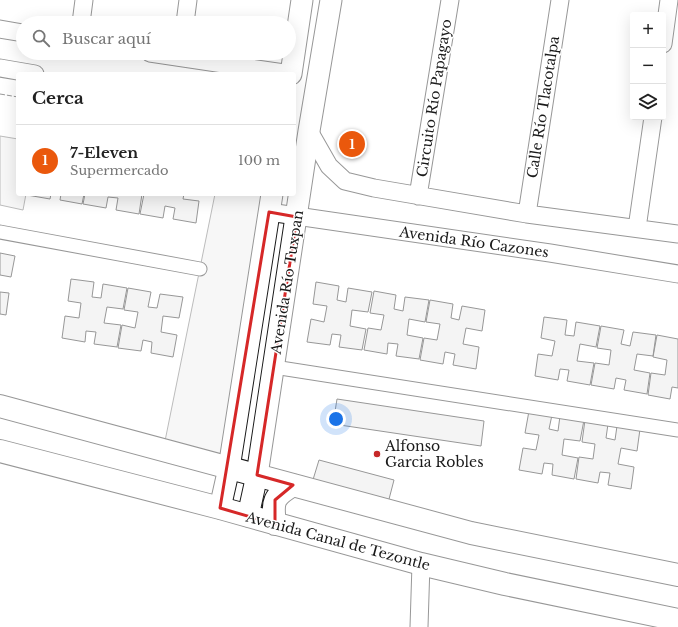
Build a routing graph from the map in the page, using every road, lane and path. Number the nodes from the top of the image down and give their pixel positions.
1 (84, 0) edge
2 (188, 0) edge
3 (302, 0) edge
4 (331, 0) edge
5 (450, 0) edge
6 (560, 0) edge
7 (669, 0) edge
8 (82, 16) edge
9 (185, 16) edge
10 (666, 22) edge
11 (0, 29) edge
12 (16, 32) edge
13 (296, 40) edge
14 (208, 60) edge
15 (293, 60) edge
16 (0, 68) edge
17 (23, 72) edge
18 (279, 72) edge
19 (291, 72) edge
20 (653, 120) edge
21 (309, 131) junction
22 (418, 196) junction
23 (270, 203) edge
24 (527, 214) junction
25 (297, 217) junction
26 (637, 228) junction
27 (0, 232) edge
28 (678, 234) edge
29 (200, 269) dead end
30 (678, 274) edge
31 (258, 278) junction
32 (286, 282) junction
33 (274, 367) junction
34 (0, 406) edge
35 (678, 430) edge
36 (0, 451) edge
37 (229, 468) junction
38 (257, 475) junction
39 (293, 485) junction
40 (220, 508) junction
41 (248, 516) junction
42 (275, 524) junction
43 (421, 564) junction
44 (678, 575) edge
45 (678, 620) edge
46 (419, 627) edge

1 - 8 street
2 - 9 street
3 - 13 street
4 - 21 street, Avenida Río Tuxpan
5 - 22 street, Circuito Río Papagayo
6 - 24 street, Calle Río Tlacotalpa
7 - 10 street
11 - 12 street
14 - 18 street
15 - 19 street
16 - 17 street
20 - 26 street
21 - 22 street
21 - 25 street, Avenida Río Tuxpan
22 - 24 street
23 - 25 street, Avenida Río Cazones
23 - 31 street, Avenida Río Tuxpan
24 - 26 street
25 - 30 street, Avenida Río Cazones
25 - 32 street, Avenida Río Tuxpan
26 - 28 street
27 - 29 street
31 - 32 street
31 - 37 street, Avenida Río Tuxpan
32 - 33 street, Avenida Río Tuxpan
33 - 35 street
33 - 38 street, Avenida Río Tuxpan
34 - 37 main road
36 - 40 main road, Avenida Canal de Tezontle
37 - 38 main road
37 - 40 street, Avenida Río Tuxpan
38 - 39 main road
38 - 41 street, Avenida Río Tuxpan
39 - 42 main road
39 - 44 main road
40 - 41 main road, Avenida Canal de Tezontle
41 - 42 main road, Avenida Canal de Tezontle
42 - 43 main road, Avenida Canal de Tezontle
43 - 45 main road, Avenida Canal de Tezontle
43 - 46 street

